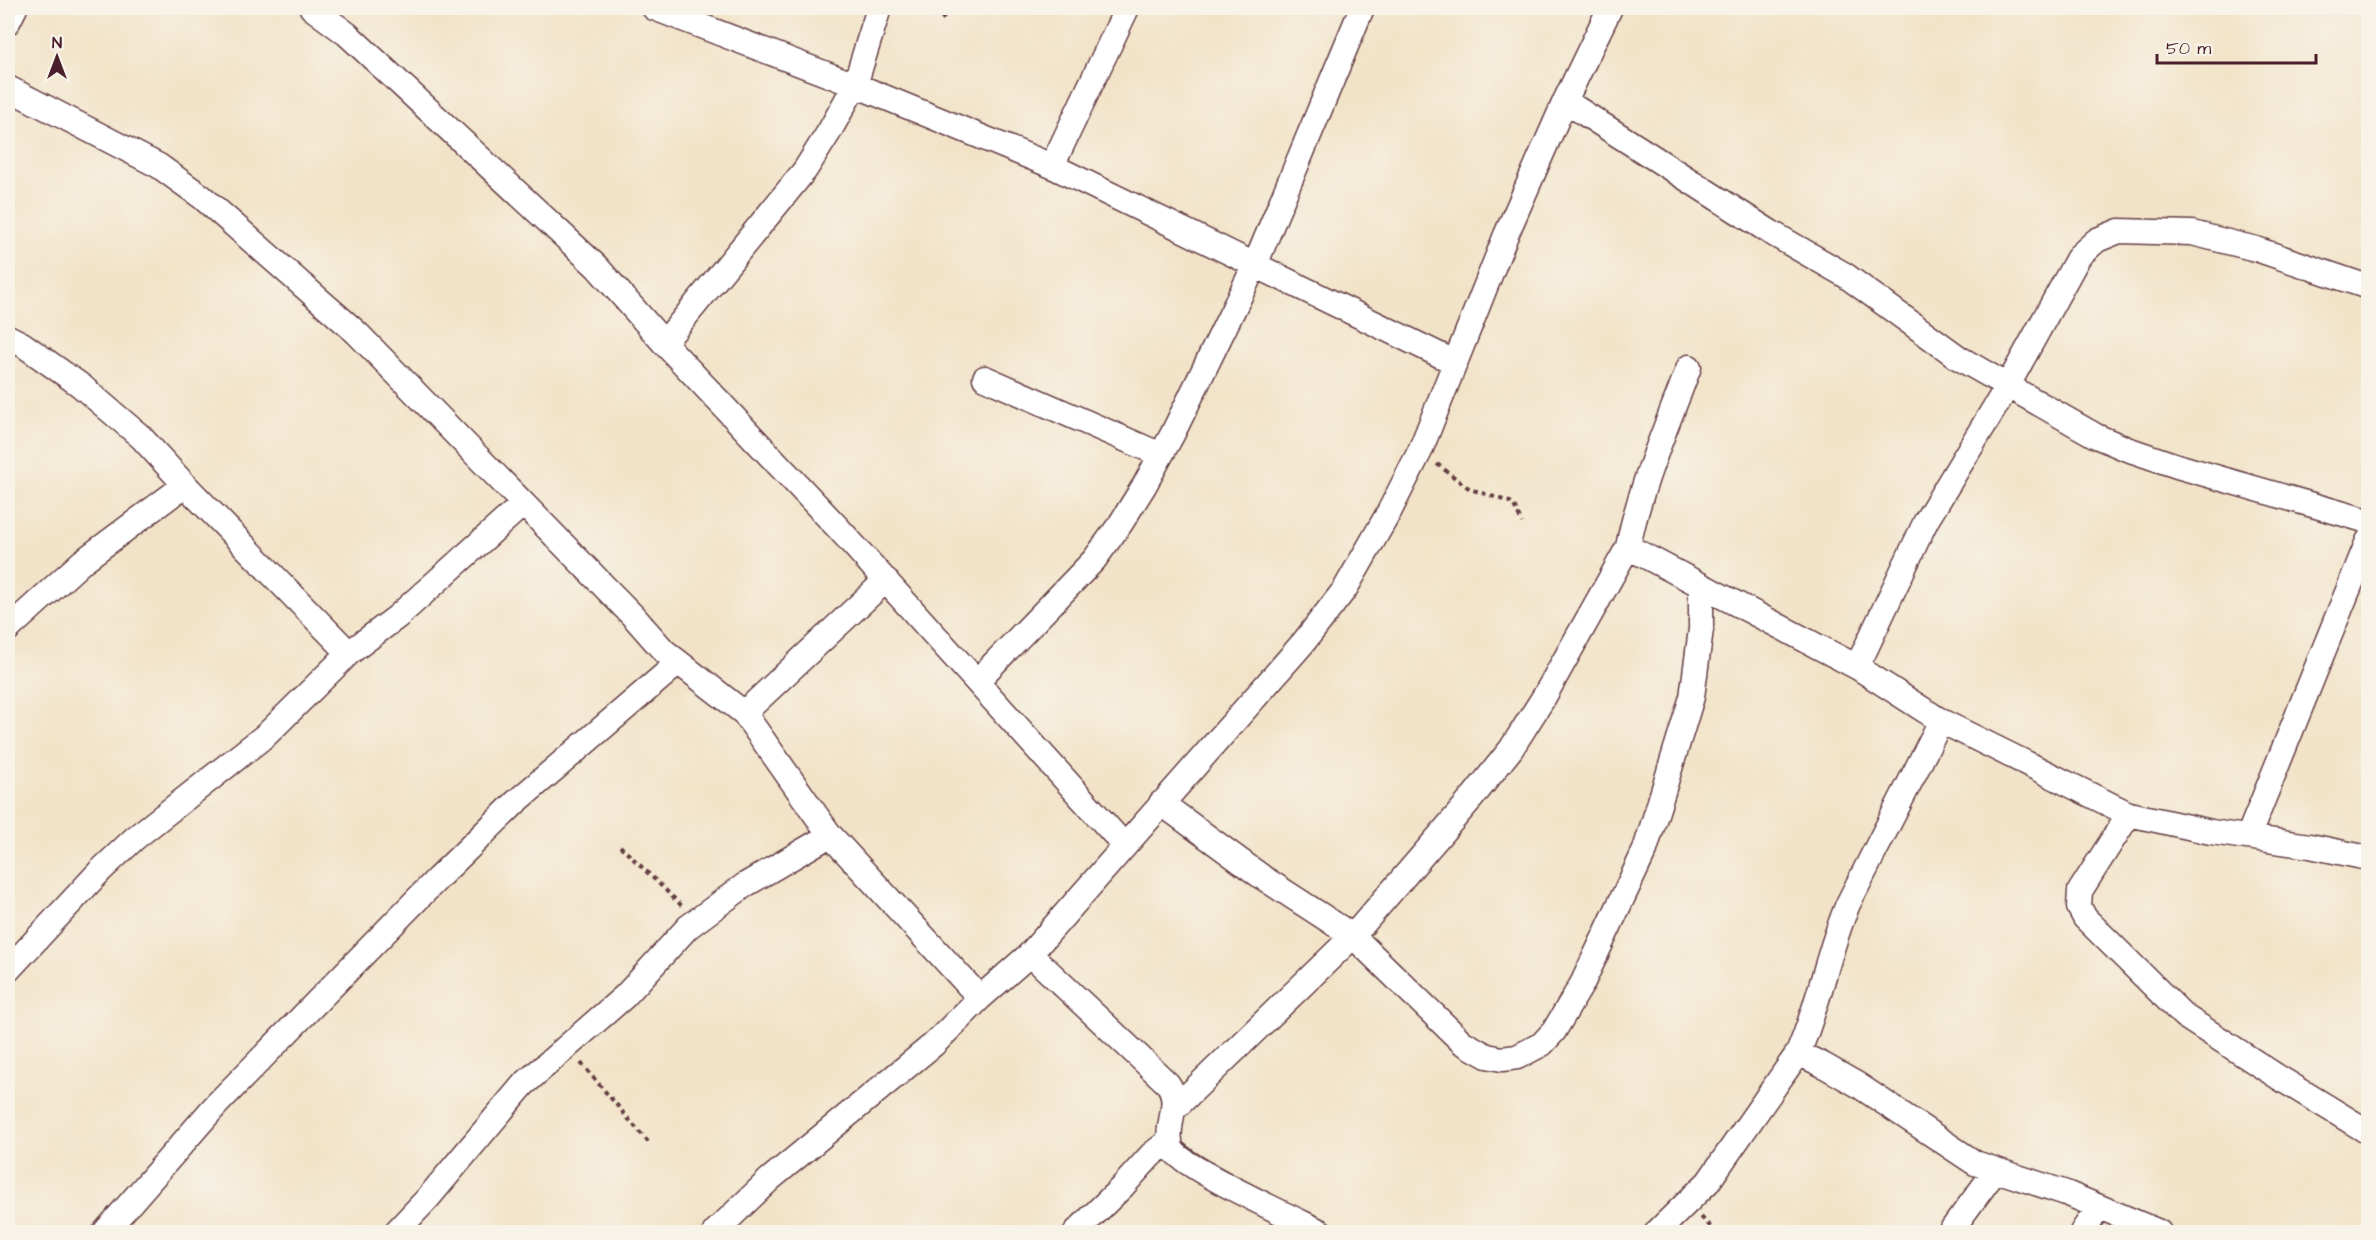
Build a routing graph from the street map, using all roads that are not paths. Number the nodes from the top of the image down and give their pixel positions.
1 (15, 8) edge
2 (312, 8) edge
3 (655, 8) edge
4 (879, 8) edge
5 (1127, 8) edge
6 (1362, 8) edge
7 (1610, 8) edge
8 (8, 22) edge
9 (855, 86) junction
10 (8, 88) edge
11 (1565, 101) junction
12 (1052, 166) junction
13 (1255, 265) junction
14 (2368, 286) edge
15 (664, 343) junction
16 (12, 346) edge
17 (1454, 362) junction
18 (1689, 367) dead end
19 (985, 378) dead end
20 (2007, 387) junction
21 (1161, 455) junction
22 (185, 485) junction
23 (523, 504) junction
24 (2368, 521) edge
25 (2368, 541) edge
26 (1628, 547) junction
27 (886, 580) junction
28 (1701, 585) junction
29 (8, 629) edge
30 (349, 653) junction
31 (678, 663) junction
32 (1857, 667) junction
33 (977, 681) junction
34 (744, 713) junction
35 (1941, 721) junction
36 (1161, 803) junction
37 (2129, 814) junction
38 (830, 835) junction
39 (2248, 837) junction
40 (1124, 845) junction
41 (2368, 858) edge
42 (1353, 936) junction
43 (1030, 954) junction
44 (8, 970) edge
45 (980, 998) junction
46 (1798, 1053) junction
47 (1174, 1109) junction
48 (2368, 1132) edge
49 (1170, 1140) junction
50 (1995, 1171) junction
51 (2098, 1208) junction
52 (105, 1233) edge
53 (396, 1233) edge
54 (715, 1233) edge
55 (1076, 1233) edge
56 (1321, 1233) edge
57 (1657, 1233) edge
58 (1950, 1233) edge
59 (2082, 1233) edge
60 (2159, 1233) edge

1 - 8 street
2 - 15 street
3 - 9 street
4 - 9 street
5 - 12 street
6 - 13 street
7 - 11 street
9 - 12 street
9 - 15 street
10 - 23 street
11 - 17 street
11 - 20 street
12 - 13 street
13 - 17 street
13 - 21 street
14 - 20 street
15 - 27 street
16 - 22 street
17 - 36 street
18 - 26 street
19 - 21 street
20 - 24 street
20 - 32 street
21 - 33 street
22 - 29 street
22 - 30 street
23 - 30 street
23 - 31 street
25 - 39 street
26 - 28 street
26 - 42 street
27 - 33 street
27 - 34 street
28 - 32 street
28 - 42 street
30 - 44 street
31 - 34 street
31 - 52 street
32 - 35 street
33 - 40 street
34 - 38 street
35 - 37 street
35 - 46 street
36 - 40 street
36 - 42 street
37 - 39 street
37 - 48 street
38 - 45 street
38 - 53 street
39 - 41 street
40 - 43 street
42 - 47 street
43 - 45 street
43 - 47 street
45 - 54 street
46 - 50 street
46 - 57 street
47 - 49 street
49 - 55 street
49 - 56 street
50 - 51 street
50 - 58 street
51 - 59 street
51 - 60 street

